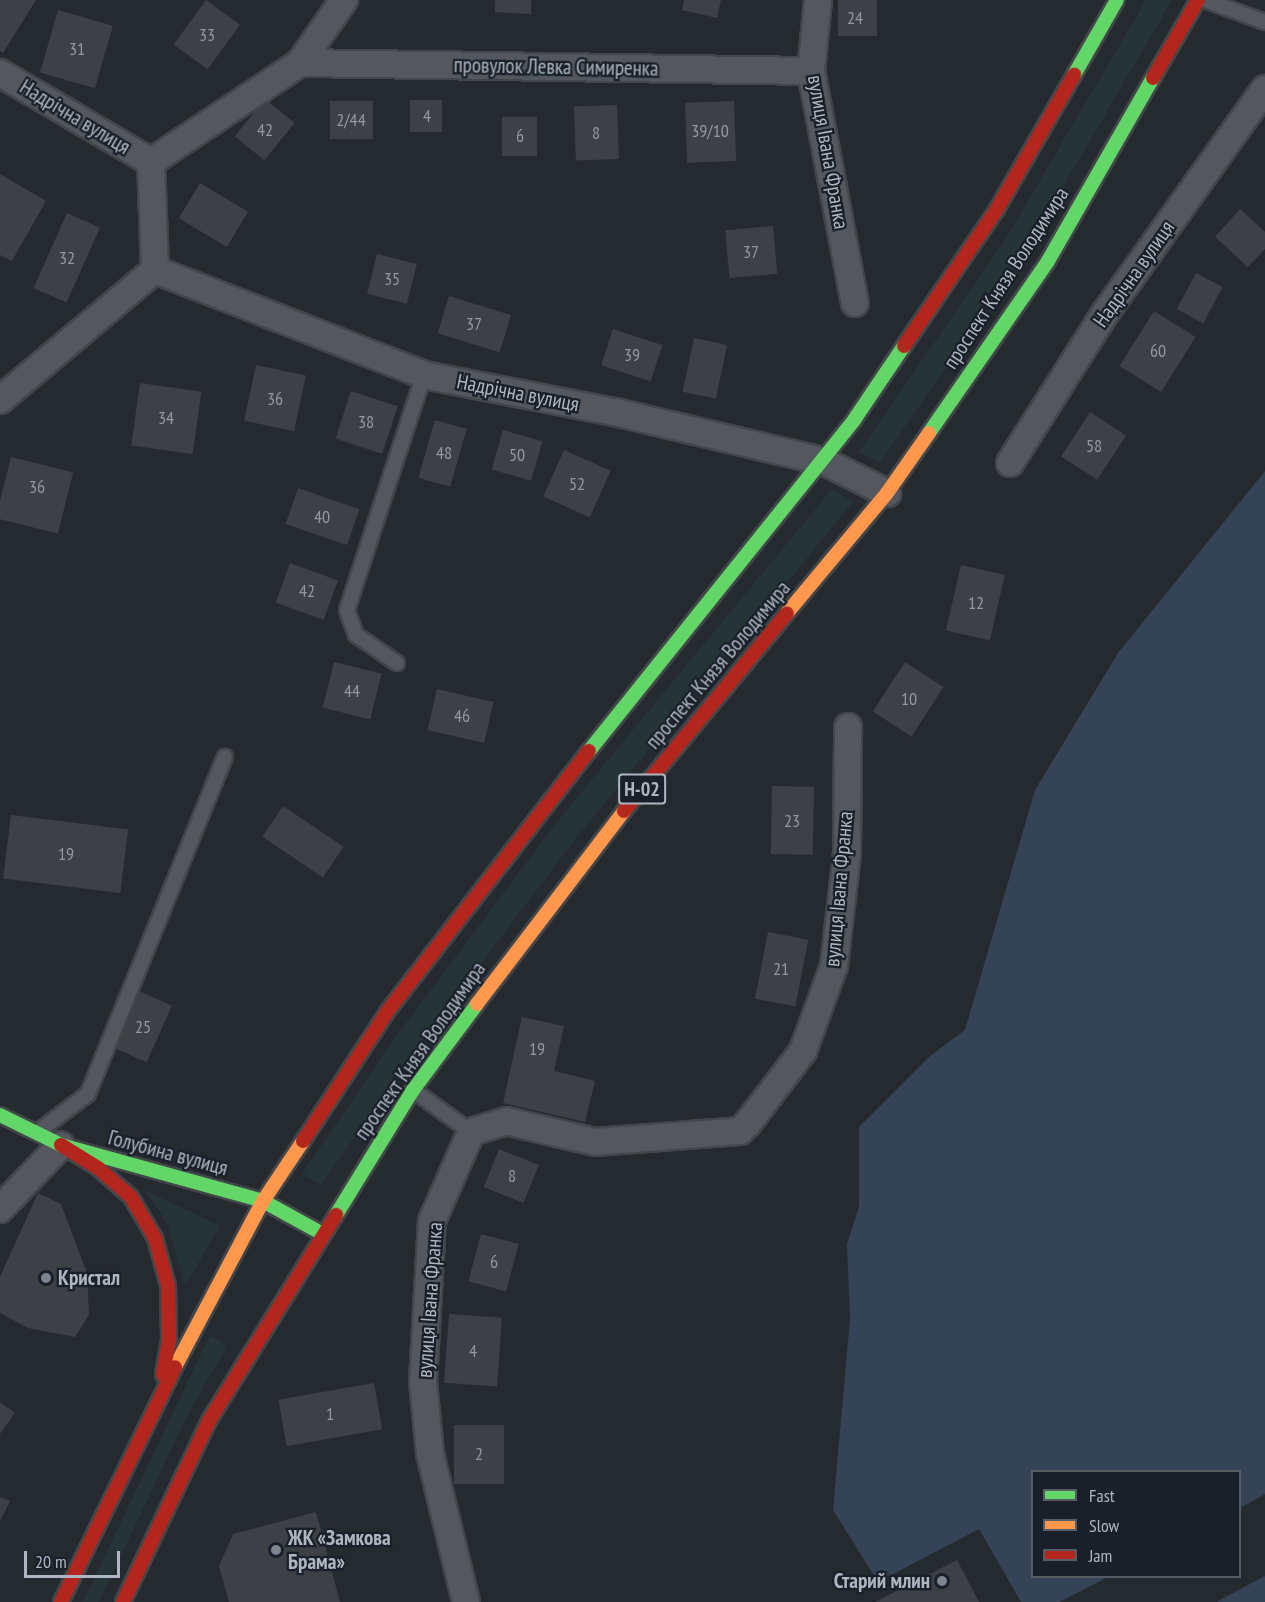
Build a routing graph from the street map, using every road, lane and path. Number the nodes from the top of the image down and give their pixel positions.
1 (344, 0) edge
2 (818, 0) edge
3 (1117, 0) edge
4 (1198, 0) edge
5 (1205, 0) edge
6 (1265, 22) edge
7 (300, 63) junction
8 (812, 71) junction
9 (0, 73) edge
10 (1265, 89) edge
11 (151, 162) junction
12 (155, 270) junction
13 (855, 303) dead end
14 (424, 375) junction
15 (0, 400) edge
16 (824, 461) junction
17 (1010, 463) dead end
18 (887, 494) junction
19 (397, 663) dead end
20 (848, 727) dead end
21 (225, 757) dead end
22 (412, 1090) junction
23 (0, 1115) edge
24 (471, 1132) junction
25 (37, 1133) junction
26 (61, 1145) junction
27 (263, 1201) junction
28 (0, 1209) edge
29 (323, 1234) junction
30 (159, 1398) junction
31 (61, 1602) edge
32 (123, 1602) edge
33 (466, 1602) edge

1 - 7 street
2 - 8 street, вулиця Івана Франка
3 - 16 main road
4 - 18 main road, проспект Князя Володимира / Н-02
5 - 6 lane
7 - 8 street, провулок Левка Симиренка
7 - 11 street
8 - 13 street, вулиця Івана Франка
9 - 11 street, Надрічна вулиця
10 - 17 street, Надрічна вулиця
11 - 12 street
12 - 14 street, Надрічна вулиця
12 - 15 street
14 - 16 street, Надрічна вулиця
14 - 19 lane
16 - 18 street, Надрічна вулиця
16 - 27 main road
18 - 22 main road, проспект Князя Володимира / Н-02
20 - 24 street, вулиця Івана Франка
21 - 25 lane
22 - 24 lane
22 - 29 main road, проспект Князя Володимира / Н-02
23 - 25 main road, Голубина вулиця
24 - 33 street, вулиця Івана Франка
25 - 26 main road, Голубина вулиця
26 - 27 main road, Голубина вулиця
26 - 28 street
26 - 30 main road
27 - 29 main road, Голубина вулиця
27 - 30 main road
29 - 32 main road, проспект Князя Володимира / Н-02
30 - 31 main road

